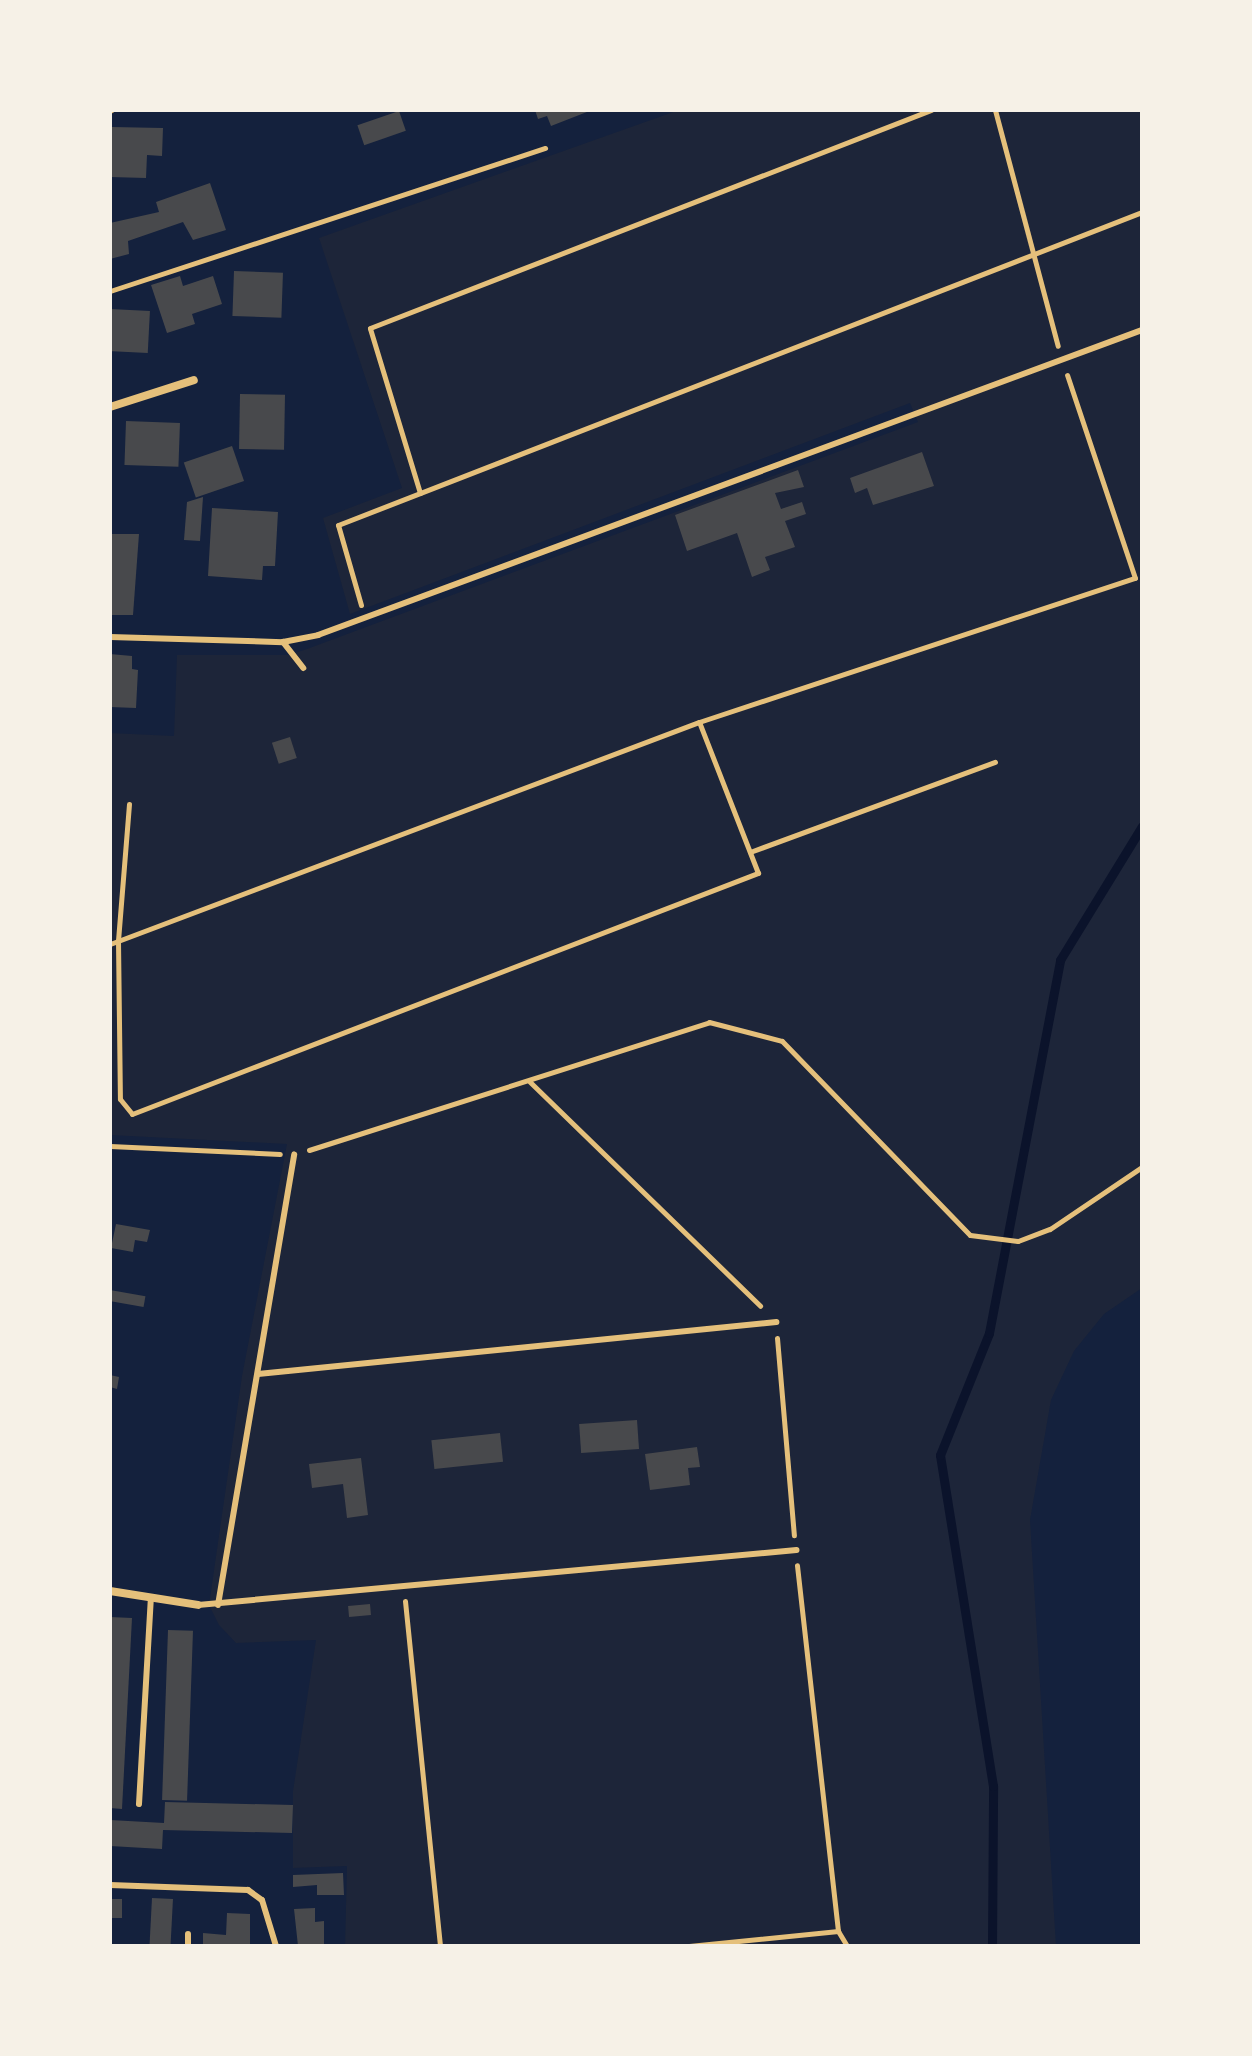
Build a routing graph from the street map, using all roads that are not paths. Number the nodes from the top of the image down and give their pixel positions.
1 (1142, 330) edge
2 (194, 380) dead end
3 (110, 407) edge
4 (110, 637) edge
5 (283, 642) junction
6 (303, 668) dead end
7 (294, 1154) road end
8 (776, 1322) road end
9 (258, 1374) junction
10 (796, 1550) road end
11 (110, 1591) edge
12 (151, 1598) junction
13 (198, 1605) joint
14 (218, 1605) junction
15 (139, 1804) dead end
16 (110, 1885) edge
17 (188, 1934) dead end
18 (188, 1946) edge
19 (276, 1946) edge

1 - 5 lane
2 - 3 street
4 - 5 lane
5 - 6 lane
7 - 9 lane
8 - 9 lane
9 - 14 lane
10 - 14 lane
11 - 12 street
12 - 13 street
12 - 15 lane
13 - 14 lane
16 - 19 lane
17 - 18 lane

